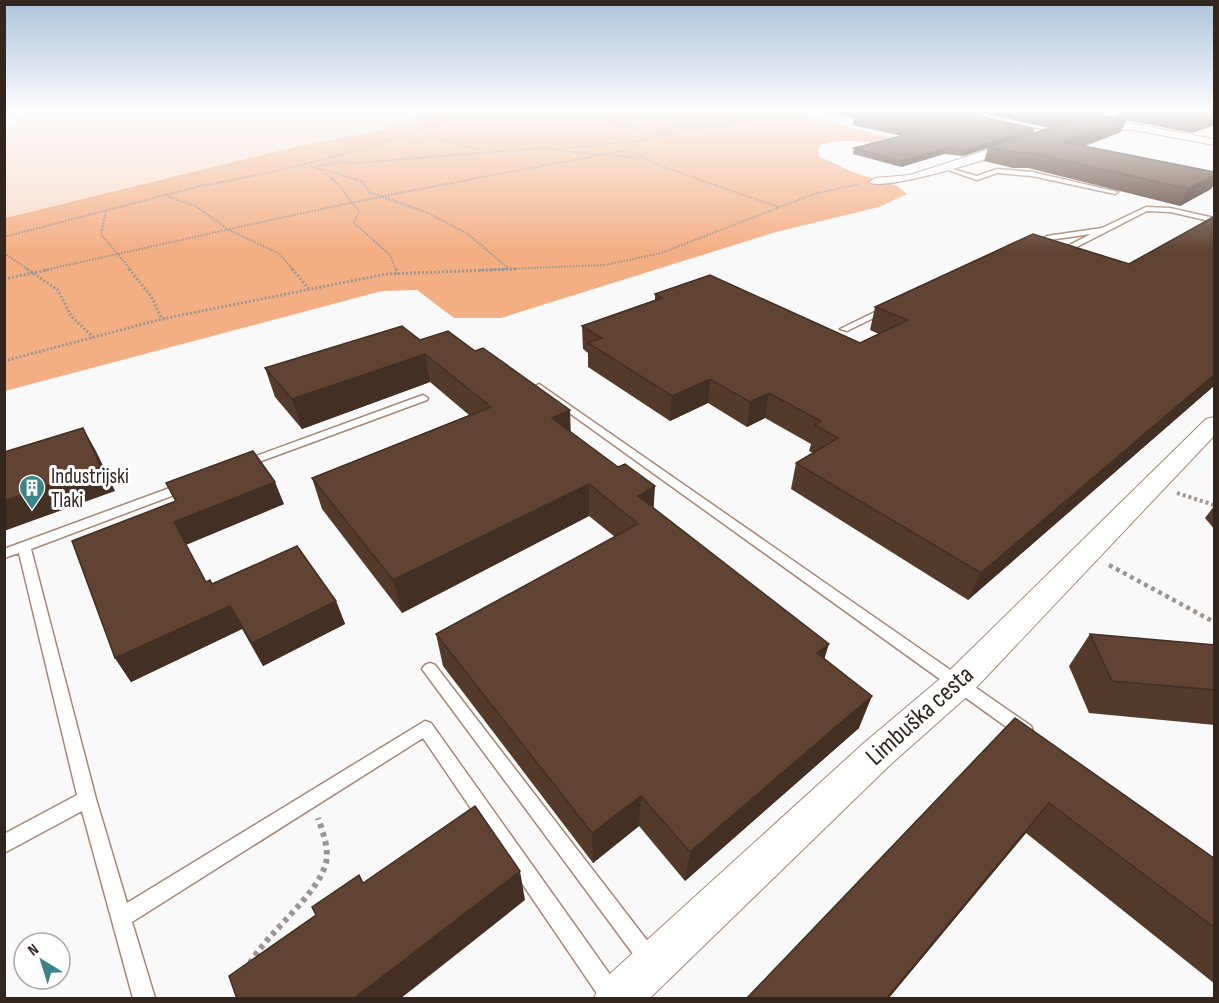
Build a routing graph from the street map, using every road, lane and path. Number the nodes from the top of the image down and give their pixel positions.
1 (336, 157) edge
2 (428, 157) edge
3 (596, 157) edge
4 (626, 157) edge
5 (975, 157) edge
6 (641, 158) joint
7 (325, 160) junction
8 (354, 163) junction
9 (310, 165) junction
10 (944, 167) junction
11 (323, 172) junction
12 (875, 182) joint
13 (1115, 192) edge
14 (165, 195) junction
15 (380, 196) junction
16 (350, 202) junction
17 (779, 207) junction
18 (106, 211) junction
19 (1215, 220) edge
20 (229, 230) junction
21 (1104, 230) junction
22 (4, 237) edge
23 (1026, 247) edge
24 (4, 253) edge
25 (115, 255) junction
26 (1053, 256) edge
27 (509, 269) junction
28 (34, 273) junction
29 (398, 274) junction
30 (4, 279) edge
31 (310, 290) junction
32 (897, 305) edge
33 (162, 319) junction
34 (844, 329) dead end
35 (95, 338) junction
36 (4, 361) edge
37 (539, 387) edge
38 (423, 398) dead end
39 (1215, 424) edge
40 (235, 468) edge
41 (201, 481) edge
42 (1154, 486) junction
43 (1215, 505) edge
44 (24, 547) junction
45 (1087, 553) junction
46 (4, 554) edge
47 (1215, 622) edge
48 (430, 669) dead end
49 (959, 683) junction
50 (1035, 738) edge
51 (87, 799) junction
52 (309, 801) junction
53 (4, 844) edge
54 (121, 918) junction
55 (653, 964) junction
56 (245, 974) edge
57 (144, 999) edge
58 (615, 999) edge

1 - 7 path
2 - 8 path
3 - 15 path
4 - 6 path
5 - 10 street
6 - 17 path
7 - 8 path
7 - 9 path
8 - 9 path
9 - 11 path
9 - 14 path
10 - 12 street
10 - 13 lane
11 - 15 path
11 - 16 path
12 - 17 path
14 - 18 path
14 - 20 path
15 - 16 path
15 - 27 path
16 - 20 path
16 - 29 path
17 - 27 path
18 - 22 path
18 - 25 path
19 - 21 lane
20 - 25 path
20 - 31 path
21 - 23 lane
21 - 26 lane
24 - 28 path
25 - 28 path
25 - 33 path
27 - 29 path
28 - 30 path
28 - 35 path
29 - 31 path
31 - 33 path
32 - 34 lane
33 - 35 path
35 - 36 path
37 - 49 lane
38 - 40 lane
39 - 42 street, Limbuška cesta
41 - 44 lane
42 - 43 path
42 - 45 street, Limbuška cesta
44 - 46 lane
44 - 51 lane
45 - 47 path
45 - 49 street, Limbuška cesta
48 - 55 lane
49 - 50 lane
49 - 55 street, Limbuška cesta
51 - 53 lane
51 - 54 lane
52 - 54 lane
52 - 56 path
52 - 58 lane
54 - 57 lane
55 - 58 street, Limbuška cesta

